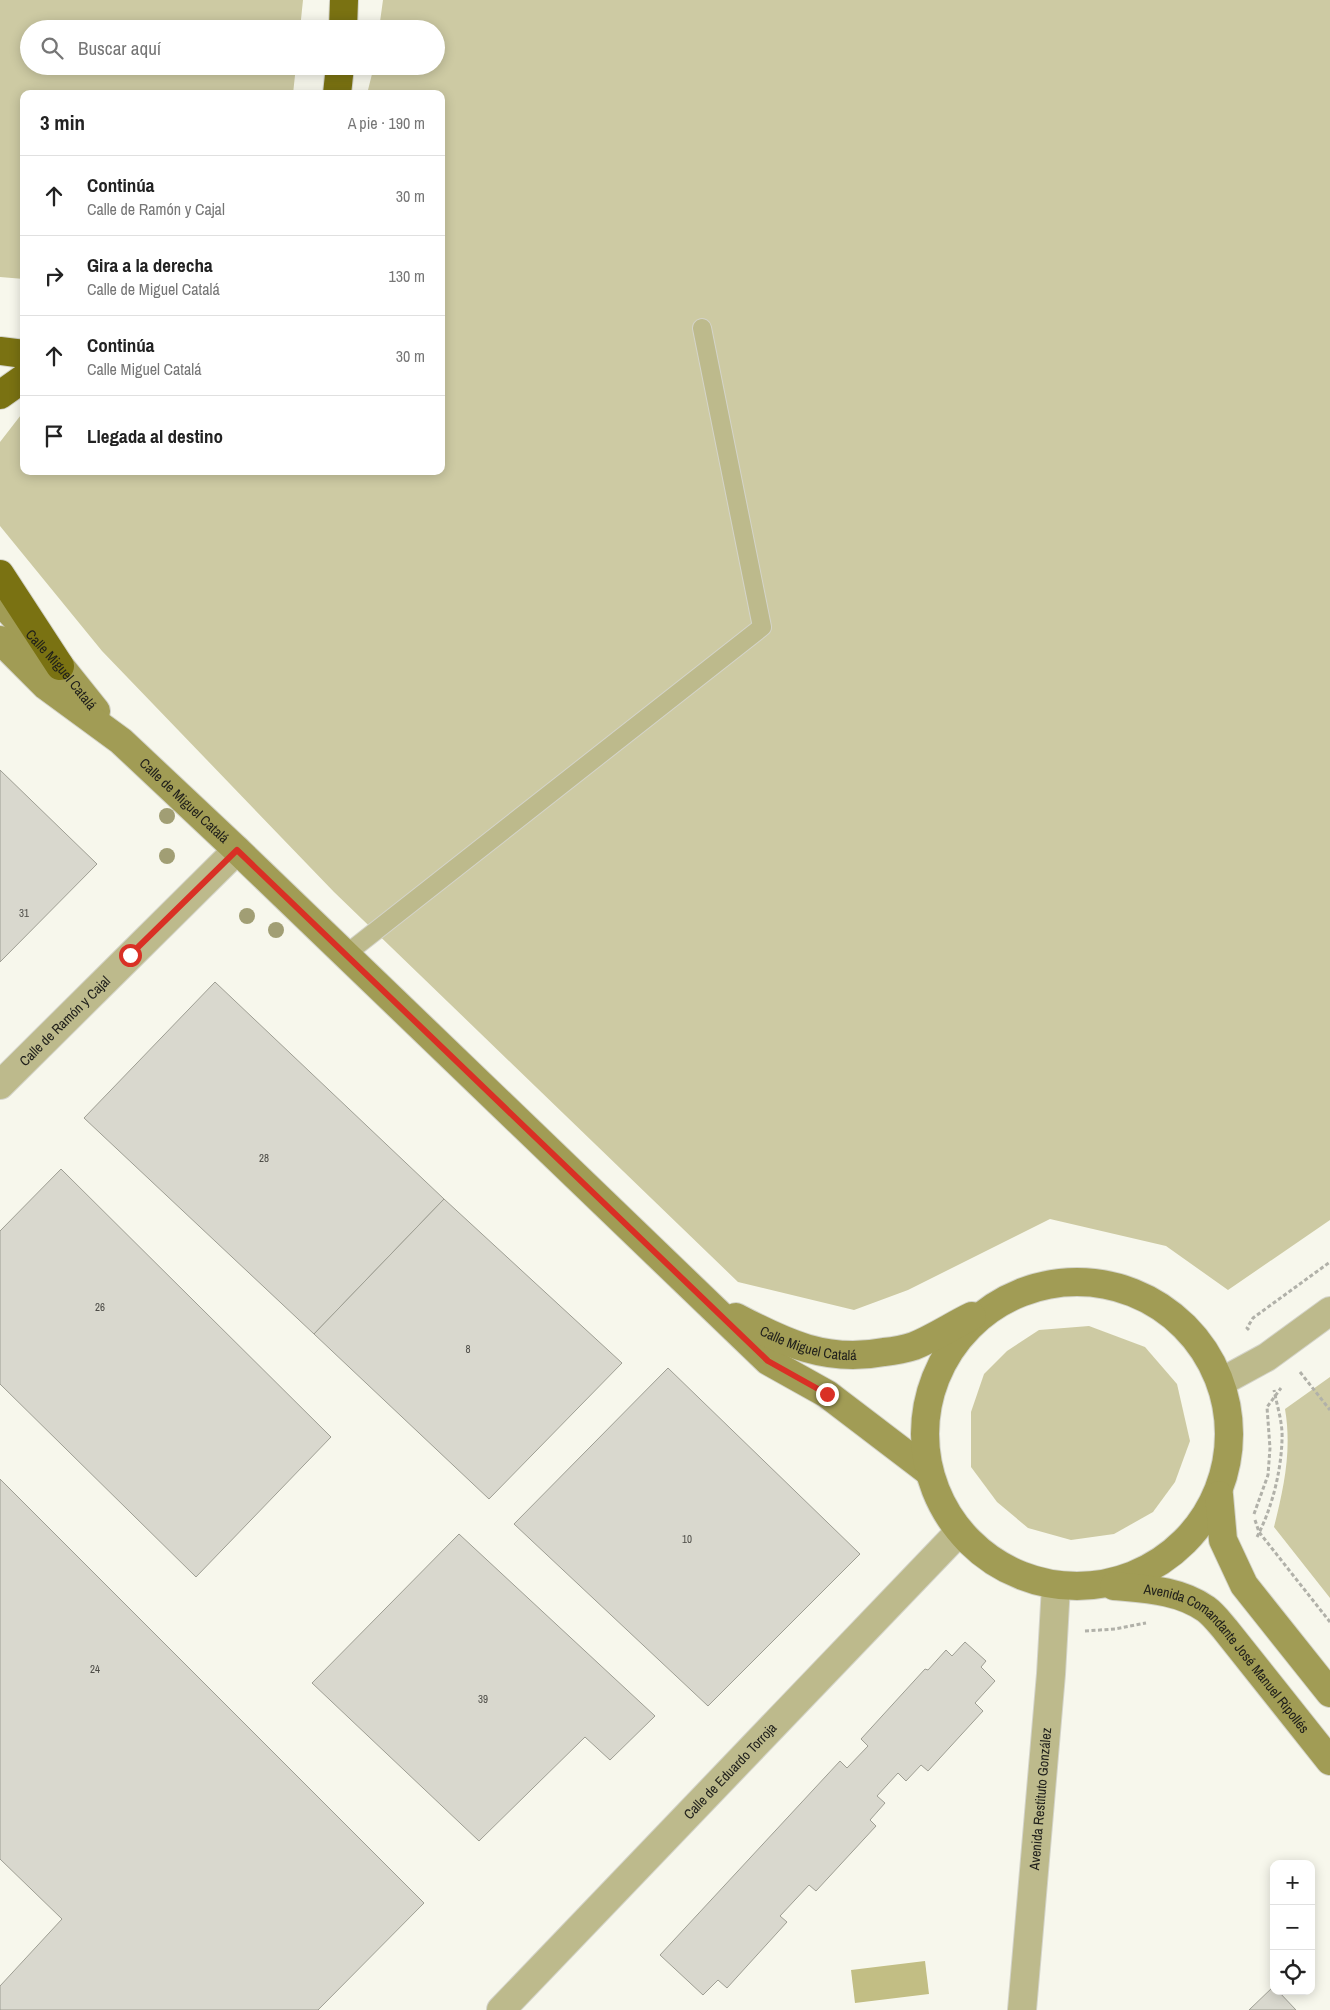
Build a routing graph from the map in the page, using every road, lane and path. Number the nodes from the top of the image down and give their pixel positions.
1 (344, 0) edge
2 (343, 20) edge
3 (339, 75) edge
4 (337, 90) edge
5 (702, 328) dead end
6 (0, 351) edge
7 (20, 354) edge
8 (20, 381) edge
9 (0, 396) edge
10 (0, 574) edge
11 (0, 602) edge
12 (0, 640) edge
13 (60, 666) junction
14 (121, 741) junction
15 (237, 850) junction
16 (345, 955) junction
17 (0, 1085) edge
18 (1002, 1300) junction
19 (708, 1302) junction
20 (1330, 1311) edge
21 (1307, 1366) dead end
22 (1300, 1372) junction
23 (1294, 1376) dead end
24 (1222, 1381) junction
25 (1281, 1387) dead end
26 (1330, 1410) edge
27 (928, 1471) junction
28 (1219, 1495) junction
29 (959, 1532) junction
30 (1106, 1584) junction
31 (1056, 1586) junction
32 (1330, 1622) edge
33 (1330, 1693) edge
34 (1330, 1762) edge
35 (501, 2010) edge
36 (1022, 2010) edge

1 - 2 highway
3 - 4 highway
5 - 16 lane
6 - 7 highway
8 - 9 highway
10 - 13 highway
11 - 13 street, Calle Miguel Catalá
12 - 14 street, Calle de Miguel Catalá
13 - 14 street, Calle Miguel Catalá
14 - 15 street, Calle de Miguel Catalá
15 - 16 street, Calle de Miguel Catalá
15 - 17 street, Calle de Ramón y Cajal
16 - 19 street, Calle de Miguel Catalá
18 - 19 street, Calle Miguel Catalá
18 - 24 street
18 - 27 street
19 - 27 street, Calle Miguel Catalá
20 - 24 street
21 - 22 path
22 - 23 path
22 - 26 path
24 - 28 street
25 - 32 path
27 - 29 street
28 - 30 street
28 - 33 street
29 - 31 street
29 - 35 street, Calle de Eduardo Torroja
30 - 31 street
30 - 34 street, Avenida Comandante José Manuel Ripollés
31 - 36 street, Avenida Restituto González

